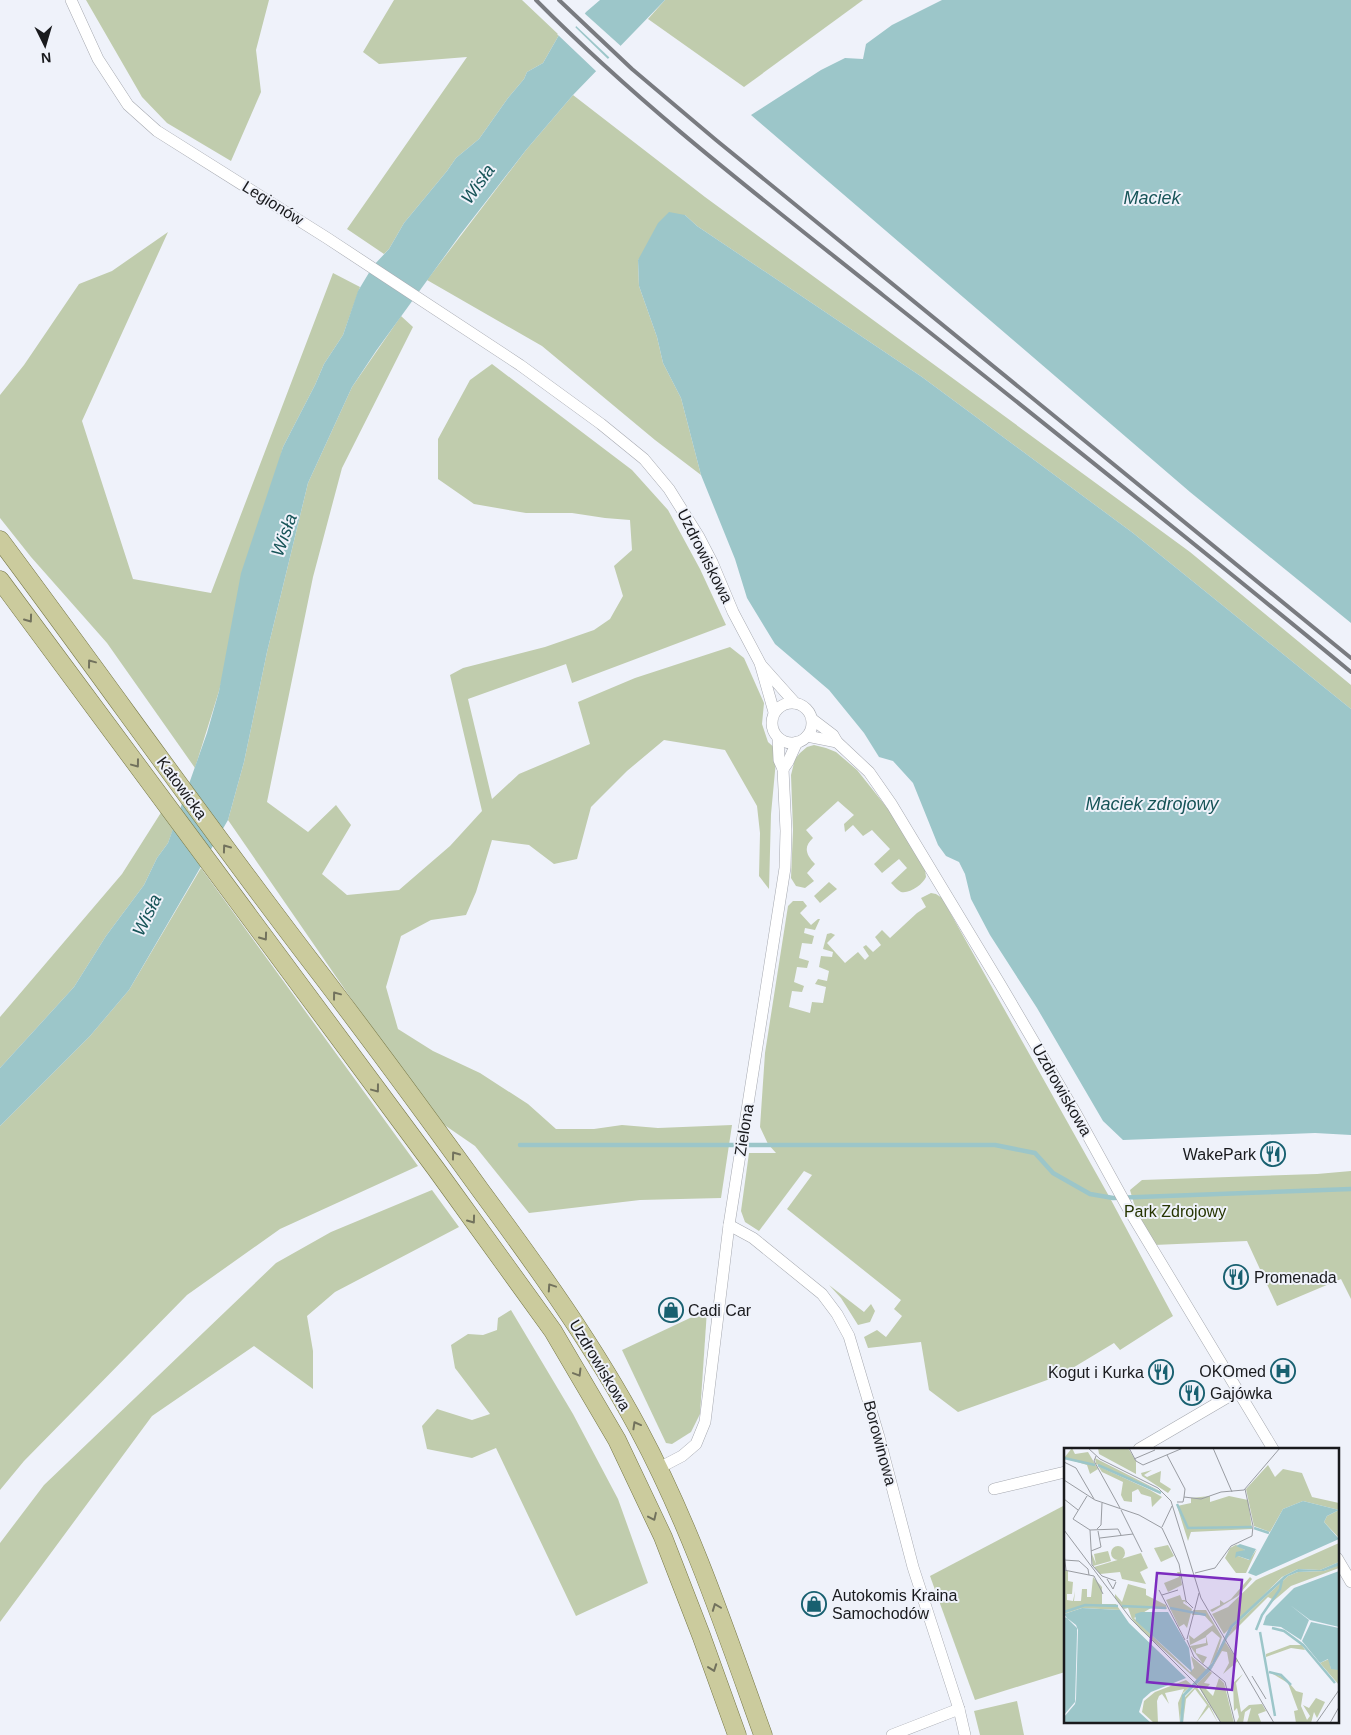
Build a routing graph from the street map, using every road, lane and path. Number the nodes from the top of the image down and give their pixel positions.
1 (70, 0) edge
2 (520, 365) joint
3 (0, 540) edge
4 (0, 580) edge
5 (760, 663) junction
6 (795, 703) junction
7 (774, 712) junction
8 (812, 719) junction
9 (778, 738) junction
10 (802, 739) junction
11 (837, 742) junction
12 (783, 769) junction
13 (366, 1034) joint
14 (347, 1050) joint
15 (729, 1225) junction
16 (1238, 1391) junction
17 (1141, 1448) edge
18 (1272, 1448) edge
19 (658, 1468) junction
20 (1064, 1472) edge
21 (994, 1489) dead end
22 (1338, 1560) edge
23 (1351, 1582) edge
24 (959, 1709) junction
25 (737, 1735) edge
26 (763, 1735) edge
27 (892, 1735) edge
28 (965, 1735) edge

1 - 2 street, Legionów
2 - 5 street, Uzdrowiskowa
13 -> 3 main road, Katowicka
4 -> 14 main road, Katowicka
5 - 6 street, Uzdrowiskowa
5 - 7 street, Uzdrowiskowa
6 - 7 street
6 - 8 street
7 - 9 street
8 - 10 street
8 - 11 street, Uzdrowiskowa
9 - 10 street
9 - 12 street, Zielona
10 - 11 street
10 - 12 street
11 - 16 street, Uzdrowiskowa
12 - 15 street, Zielona
19 -> 13 main road, Uzdrowiskowa
14 -> 25 main road, Uzdrowiskowa
15 - 19 street, Zielona
15 - 24 street, Borowinowa
16 - 17 street
16 - 18 street, Uzdrowiskowa
26 -> 19 main road, Uzdrowiskowa
20 - 21 street
22 - 23 street
24 - 27 street
24 - 28 street, Borowinowa

